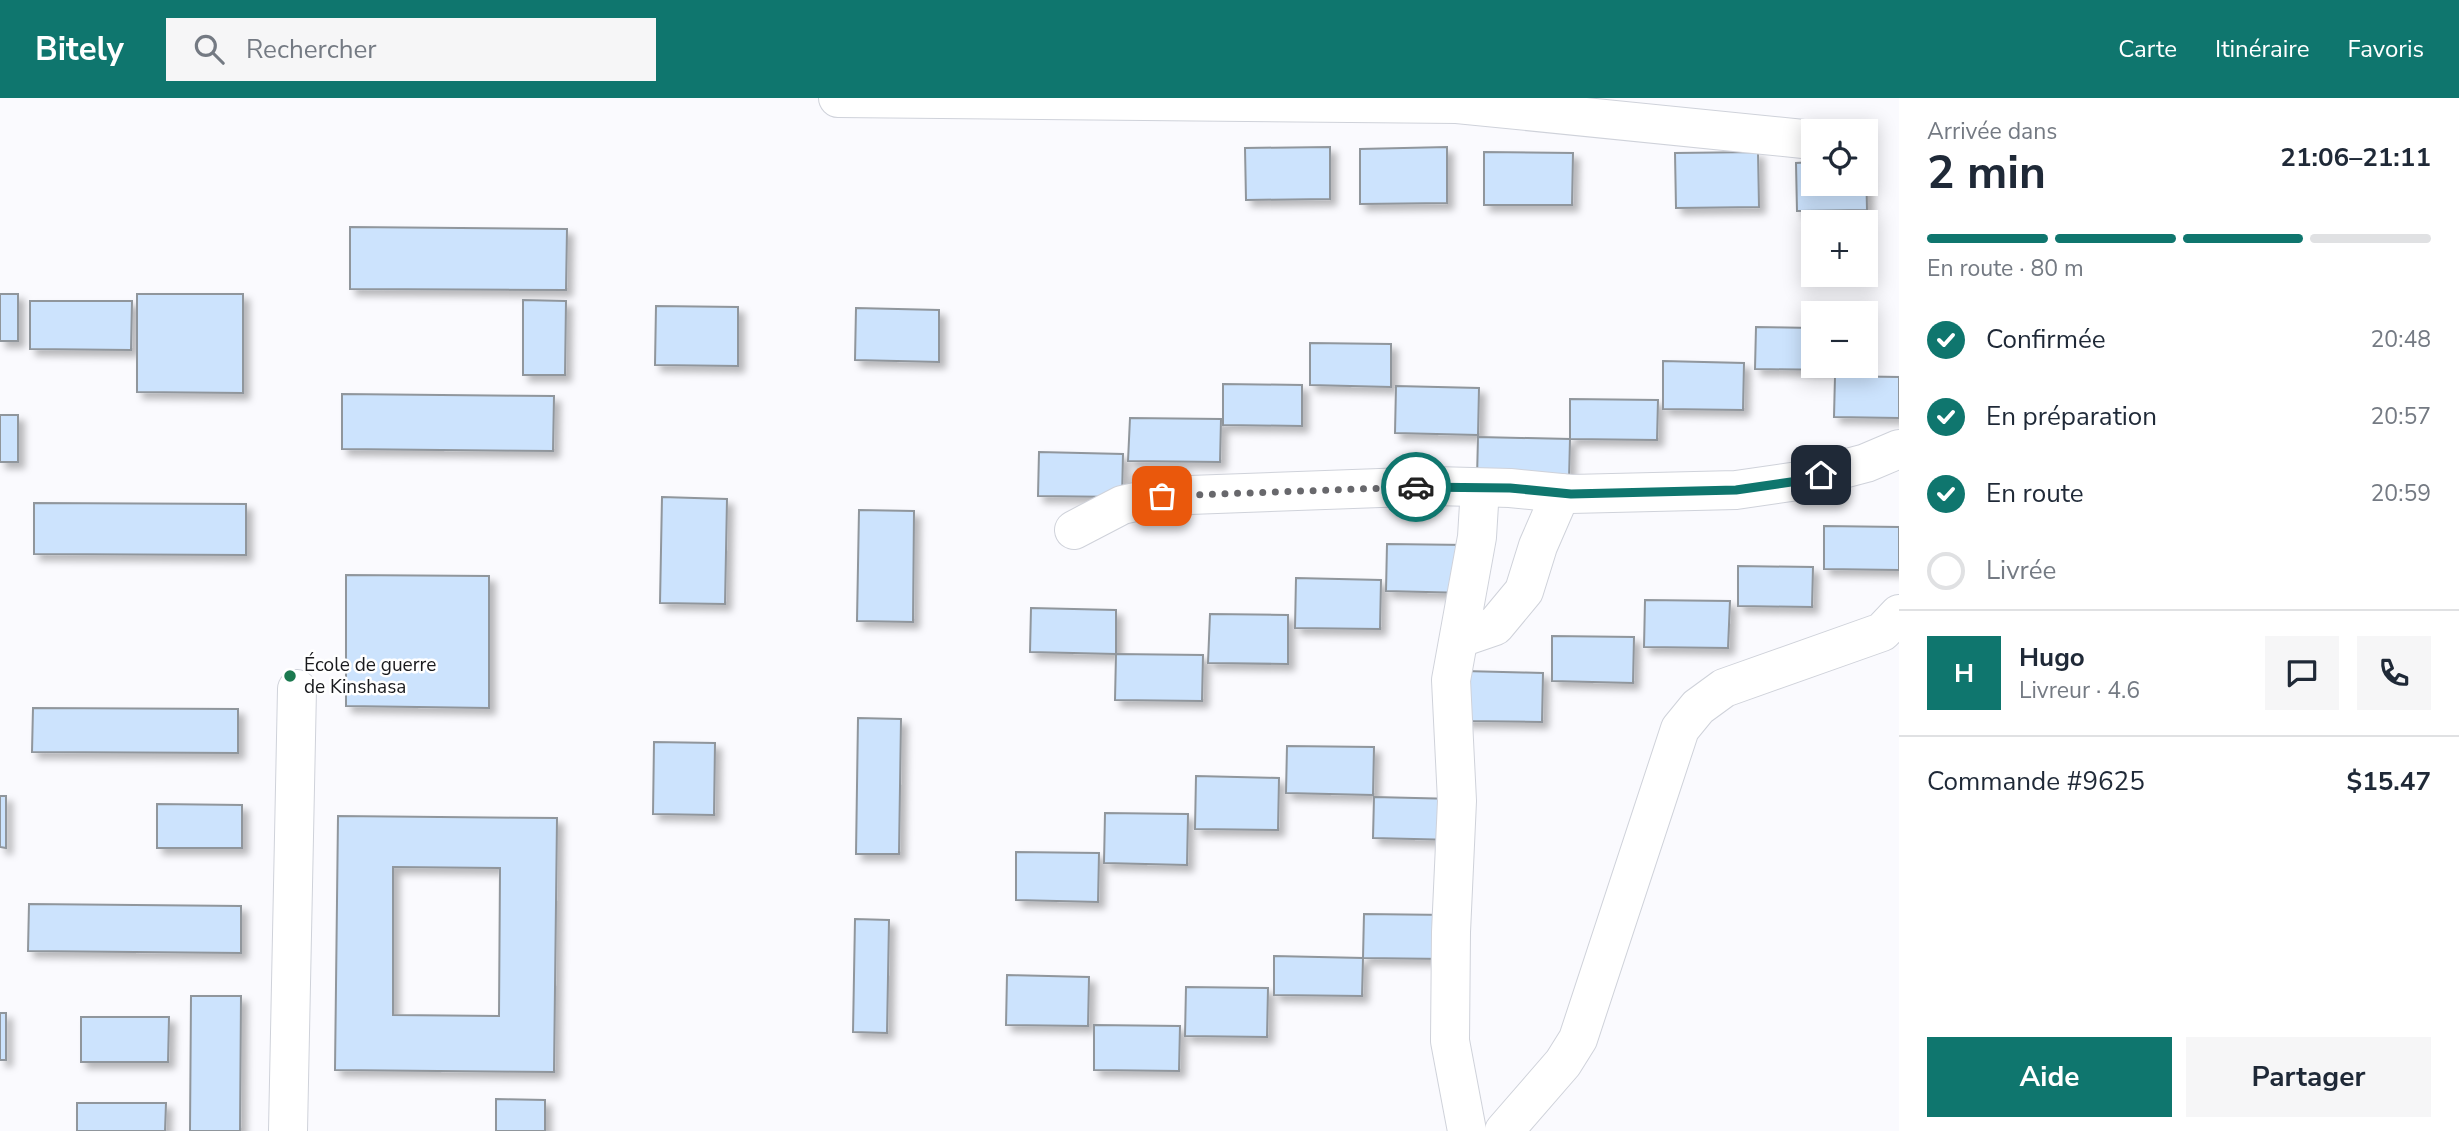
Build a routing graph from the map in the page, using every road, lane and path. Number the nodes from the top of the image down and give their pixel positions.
1 (838, 98) edge
2 (1801, 138) edge
3 (1899, 449) edge
4 (1480, 488) junction
5 (1561, 493) junction
6 (1074, 530) dead end
7 (1899, 614) edge
8 (1460, 638) junction
9 (297, 689) dead end
10 (288, 1131) edge
11 (1467, 1131) edge
12 (1504, 1131) edge

1 - 2 street
3 - 5 street
4 - 5 street
4 - 6 street
4 - 8 street
5 - 8 street
7 - 12 street
8 - 11 street
9 - 10 street

